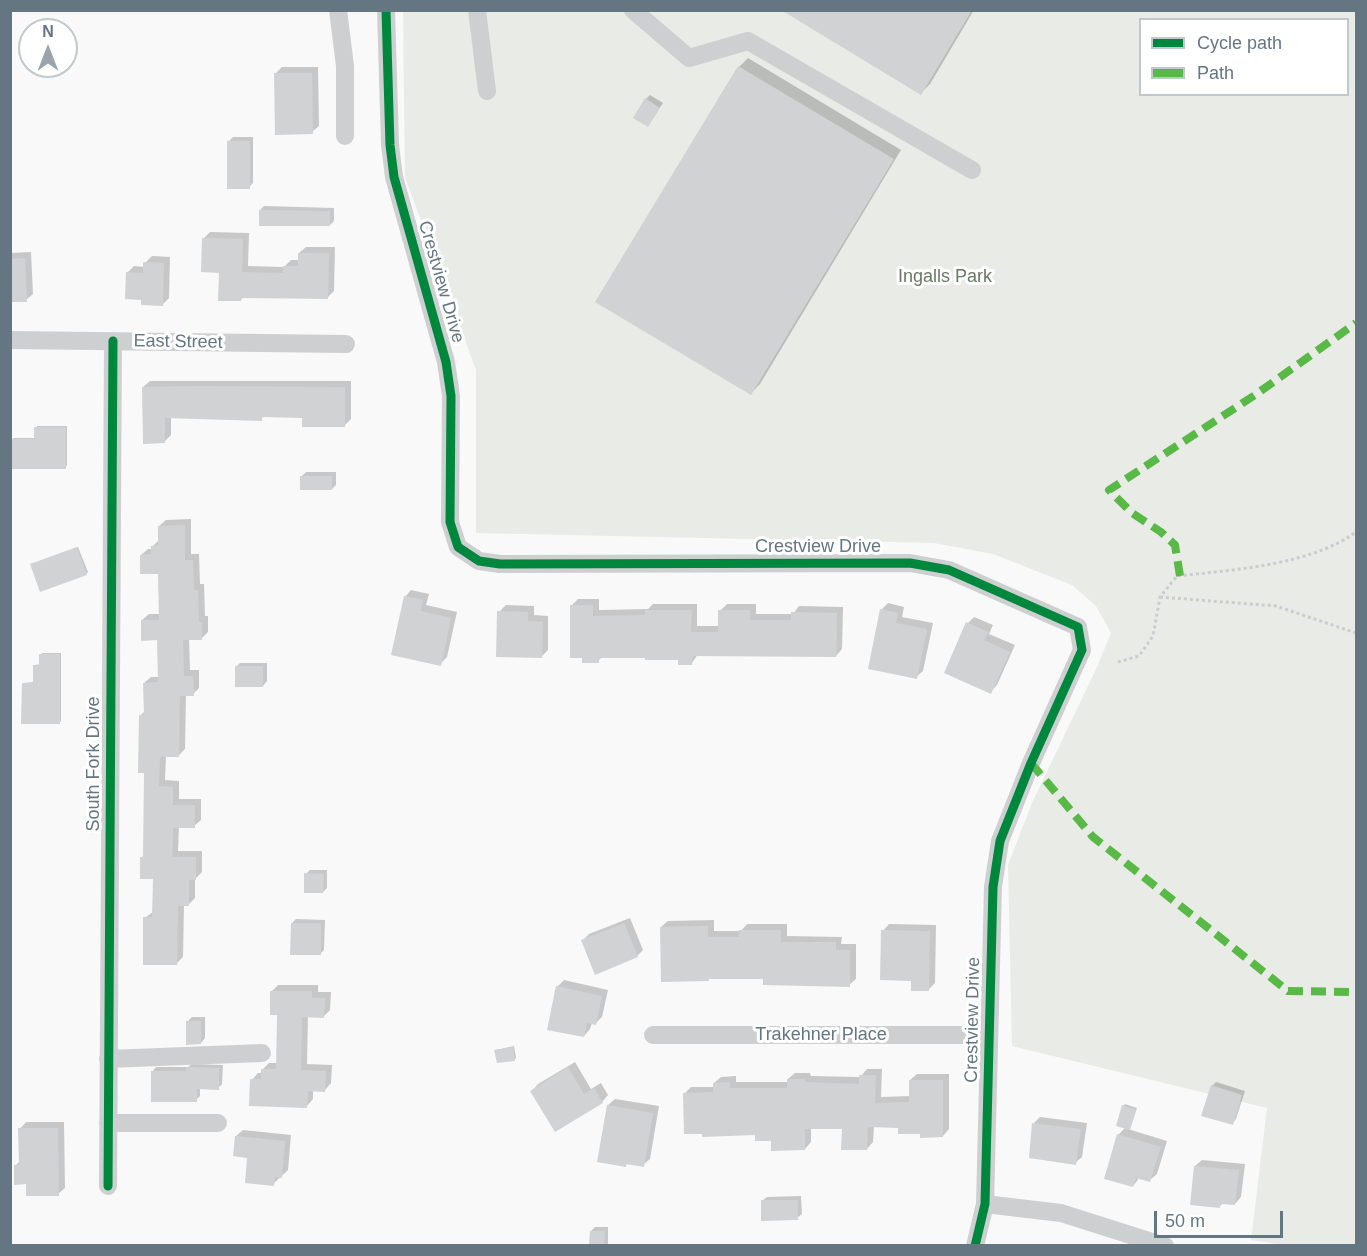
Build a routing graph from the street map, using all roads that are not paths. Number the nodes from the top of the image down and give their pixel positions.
1 (338, 10) edge
2 (386, 10) edge
3 (477, 10) edge
4 (633, 10) edge
5 (488, 91) dead end
6 (345, 136) dead end
7 (972, 170) dead end
8 (10, 340) edge
9 (113, 341) junction
10 (346, 344) dead end
11 (653, 1035) dead end
12 (989, 1035) junction
13 (262, 1053) dead end
14 (108, 1059) junction
15 (108, 1123) junction
16 (218, 1123) dead end
17 (108, 1186) dead end
18 (986, 1204) junction
19 (975, 1245) edge
20 (1165, 1245) edge

1 - 6 street
2 - 12 street, Crestview Drive
3 - 5 street
4 - 7 street
8 - 9 street, East Street
9 - 10 street, East Street
9 - 14 street, South Fork Drive
11 - 12 street, Trakehner Place
12 - 18 street, Crestview Drive
13 - 14 street
14 - 15 street, South Fork Drive
15 - 16 street
15 - 17 street, South Fork Drive
18 - 19 street, Crestview Drive
18 - 20 street

